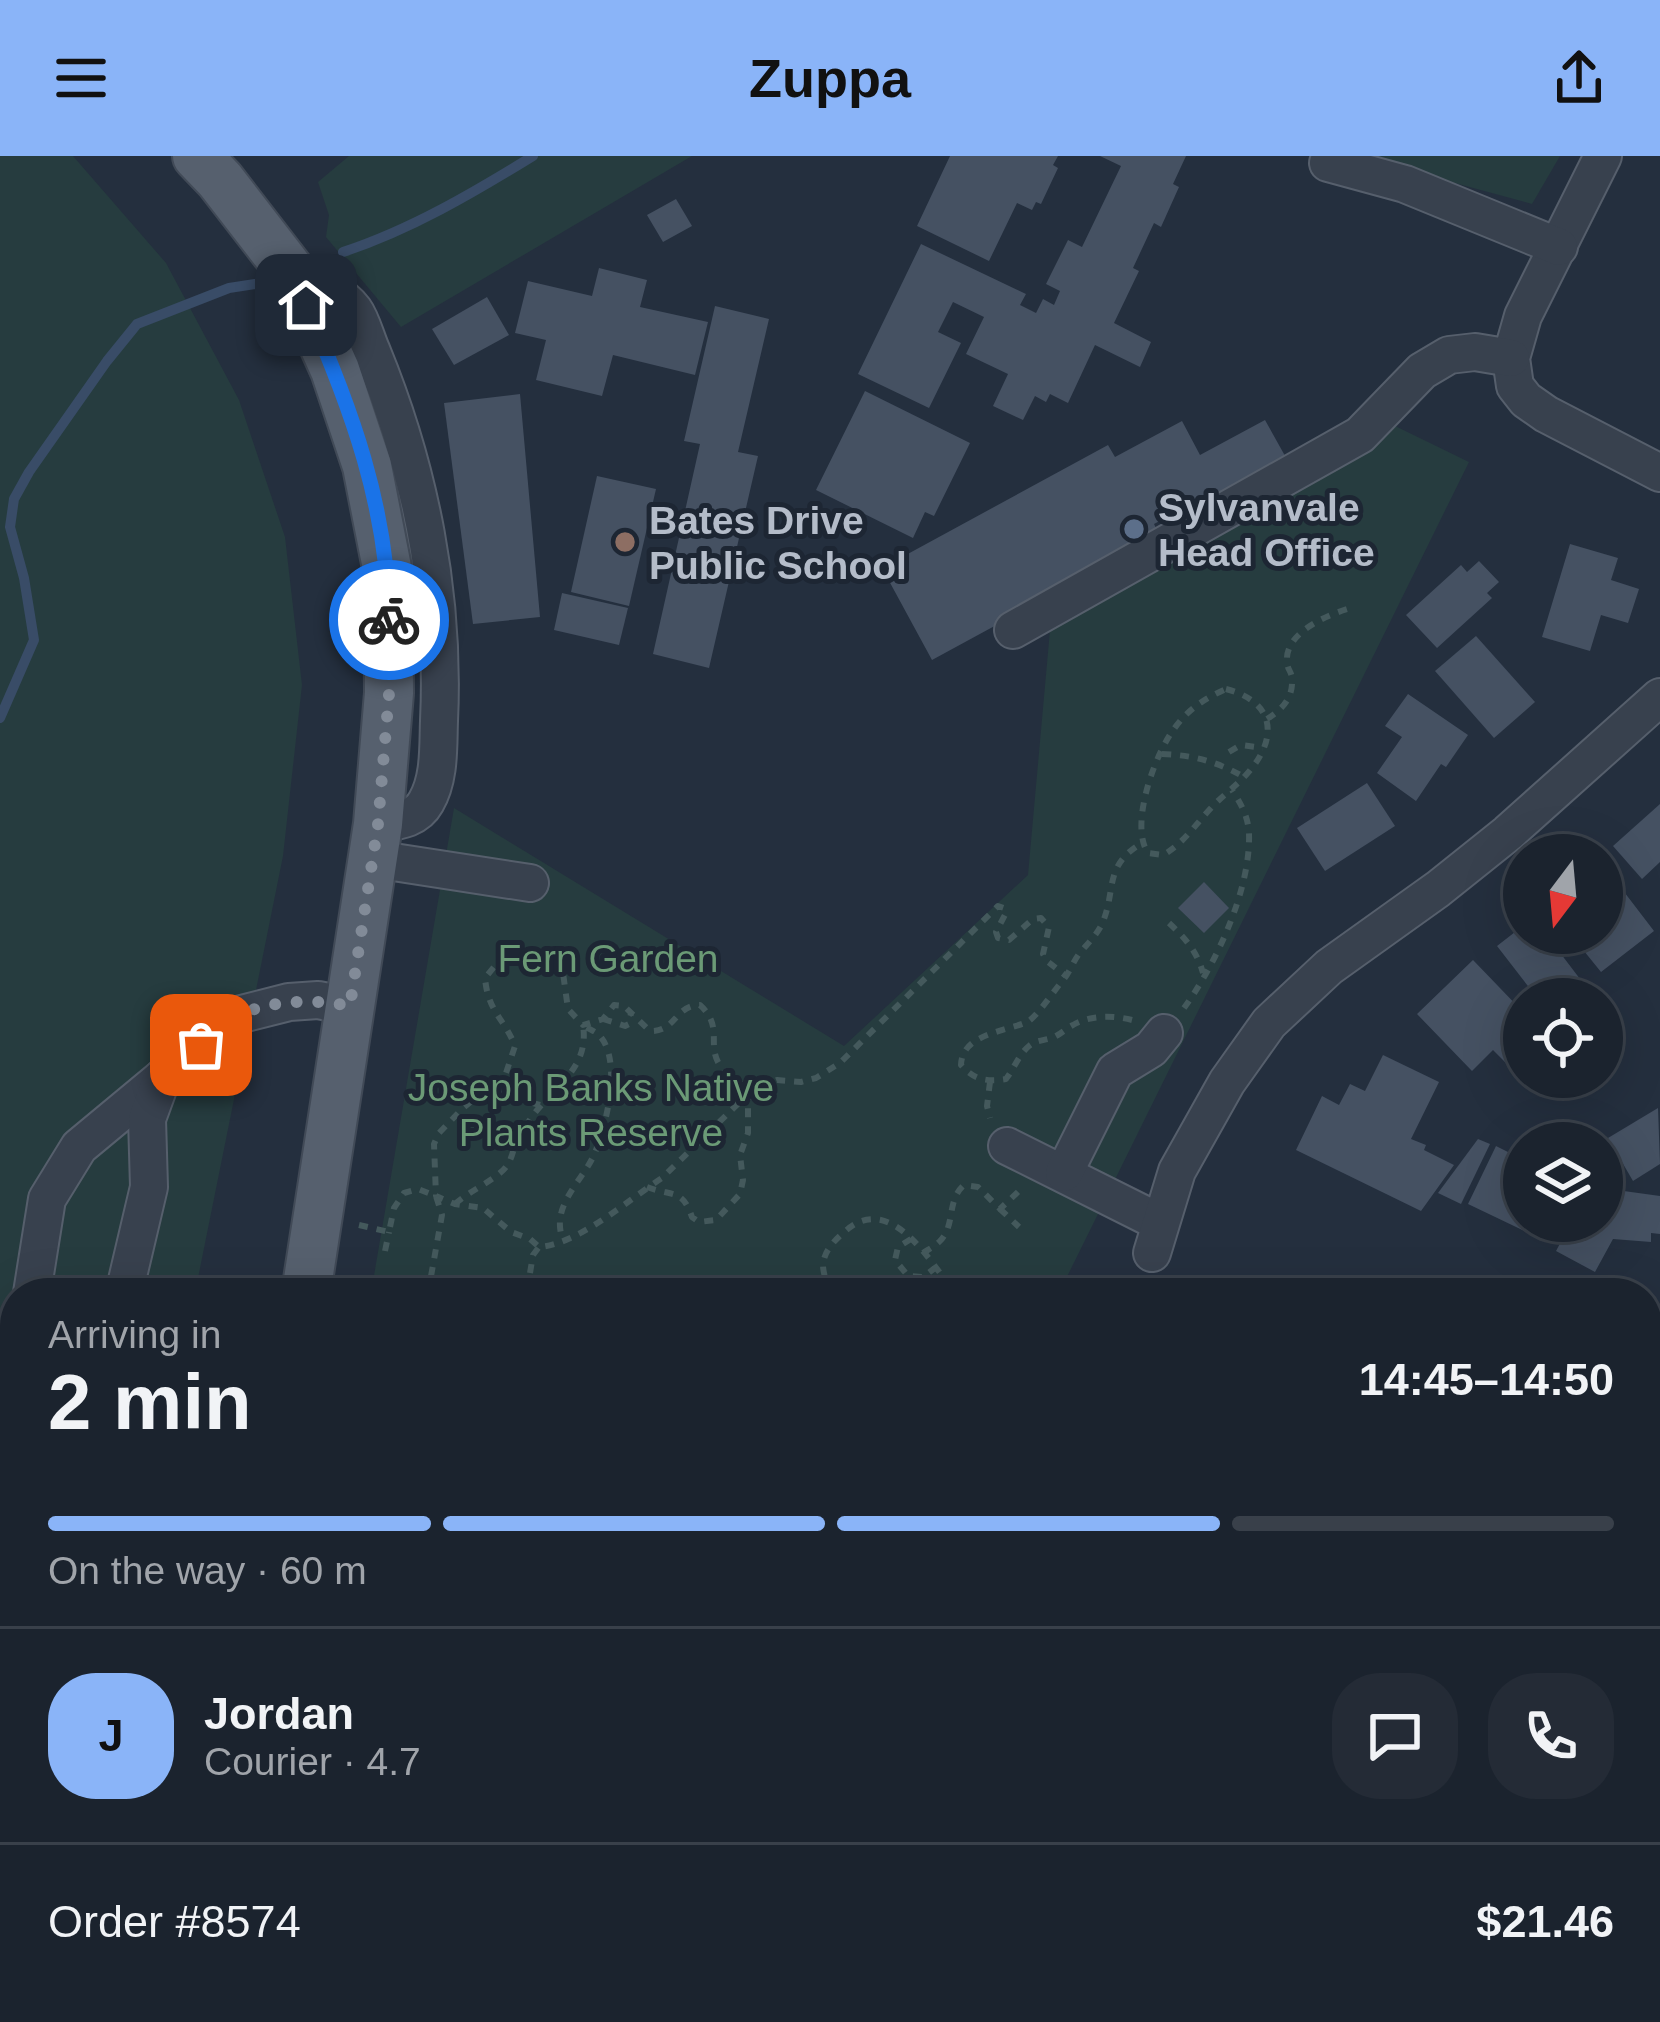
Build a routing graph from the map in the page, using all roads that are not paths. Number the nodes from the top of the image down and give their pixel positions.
1 (197, 156) edge
2 (1603, 156) edge
3 (1328, 163) dead end
4 (1559, 247) junction
5 (1513, 372) junction
6 (1660, 473) edge
7 (1013, 630) dead end
8 (1660, 697) edge
9 (376, 842) junction
10 (530, 883) dead end
11 (350, 1006) junction
12 (1164, 1033) road end
13 (163, 1074) junction
14 (1007, 1146) dead end
15 (1056, 1169) junction
16 (34, 1278) edge
17 (128, 1278) edge
18 (308, 1278) edge

1 - 9 main road
2 - 4 street
3 - 4 street
4 - 5 street
5 - 6 street
5 - 7 street
8 - 15 street
9 - 10 street
9 - 11 main road
11 - 13 street
11 - 18 main road
12 - 15 street
13 - 16 street
13 - 17 street
14 - 15 street

